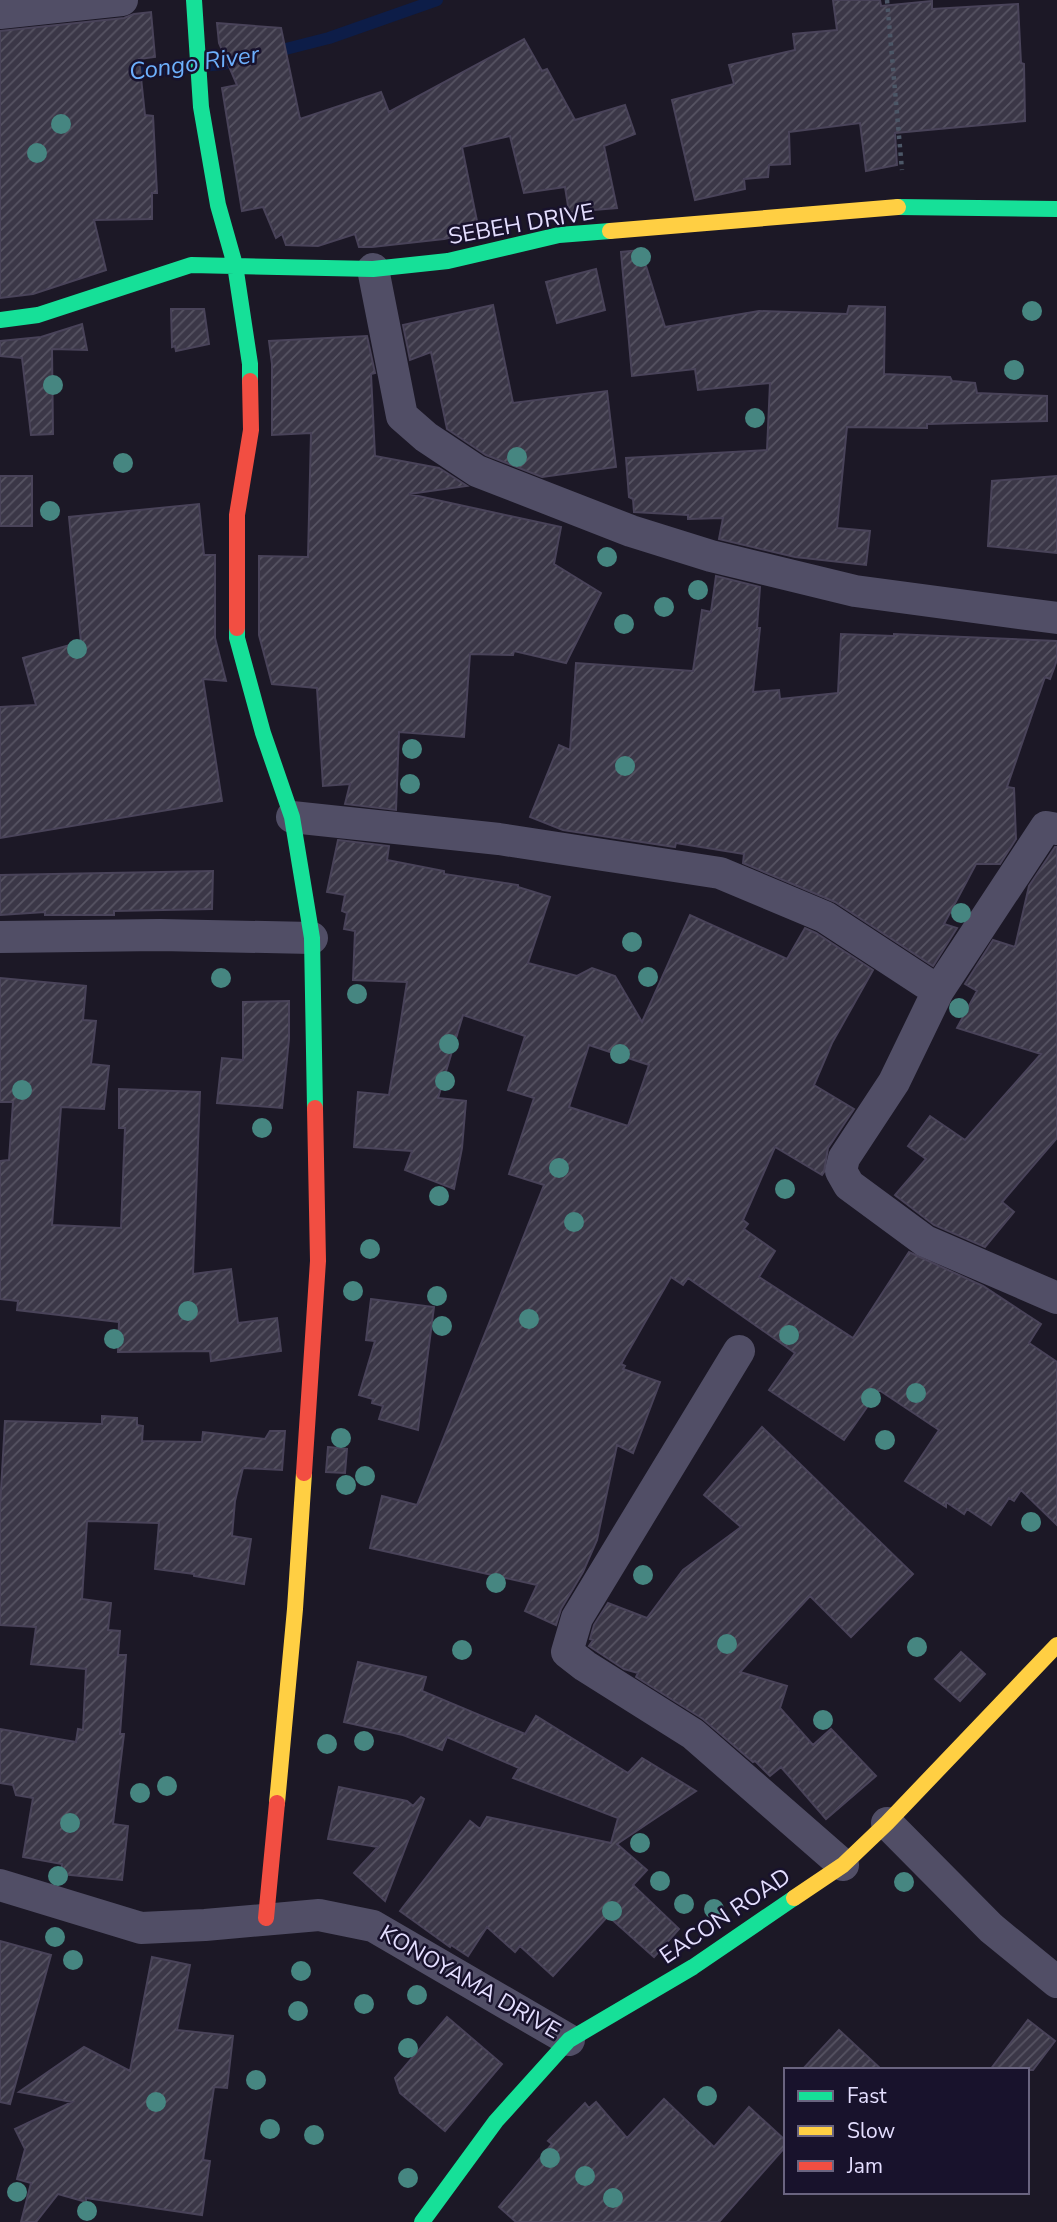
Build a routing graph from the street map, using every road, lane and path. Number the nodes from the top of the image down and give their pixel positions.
1 (122, 0) edge
2 (194, 0) edge
3 (887, 0) edge
4 (0, 13) edge
5 (904, 207) junction
6 (1057, 209) edge
7 (235, 265) junction
8 (373, 268) junction
9 (0, 320) edge
10 (1057, 618) edge
11 (292, 817) junction
12 (1057, 830) edge
13 (0, 937) edge
14 (312, 937) junction
15 (938, 991) junction
16 (1057, 1298) edge
17 (739, 1352) dead end
18 (1057, 1645) edge
19 (887, 1823) junction
20 (843, 1865) junction
21 (0, 1885) edge
22 (266, 1919) junction
23 (1057, 1982) edge
24 (569, 2040) junction
25 (422, 2222) edge

1 - 4 street
2 - 7 street
3 - 5 path
5 - 6 street, SEBEH DRIVE
5 - 8 street, SEBEH DRIVE
7 - 8 street, SEBEH DRIVE
7 - 9 street, SEBEH DRIVE
7 - 11 street
8 - 10 street
11 - 14 street
11 - 15 street
12 - 15 street
13 - 14 street
14 - 22 street
15 - 16 street
17 - 20 street
18 - 19 street, EACON ROAD
19 - 20 street, EACON ROAD
19 - 23 street
20 - 24 street, EACON ROAD
21 - 22 street, KONOYAMA DRIVE
22 - 24 street, KONOYAMA DRIVE
24 - 25 street, EACON ROAD

